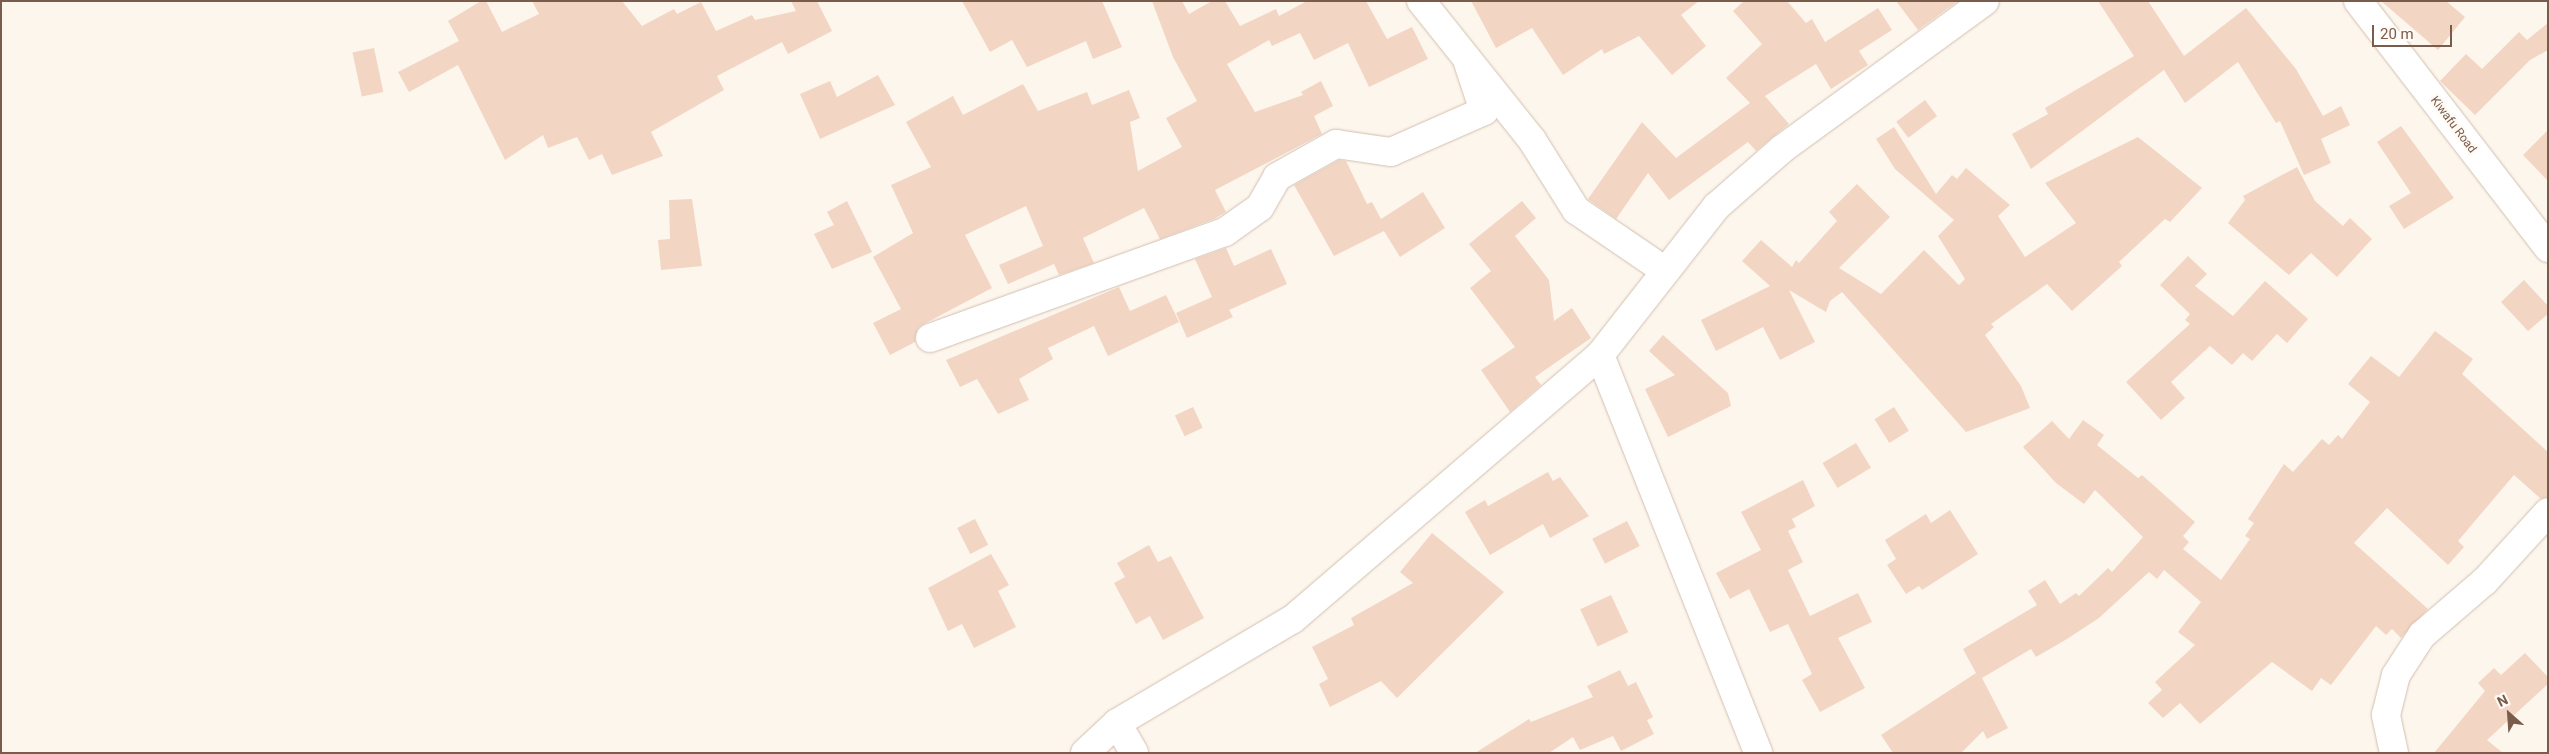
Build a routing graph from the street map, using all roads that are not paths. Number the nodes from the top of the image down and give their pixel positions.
1 (1421, 1) edge
2 (1985, 1) edge
3 (2358, 1) edge
4 (1468, 64) junction
5 (2548, 248) edge
6 (1664, 270) junction
7 (930, 338) dead end
8 (1600, 355) junction
9 (2548, 512) edge
10 (1117, 723) junction
11 (1085, 753) edge
12 (1134, 753) edge
13 (1758, 753) edge
14 (2394, 753) edge

1 - 4 street
2 - 6 street
3 - 5 street, Kiwafu Road
4 - 6 street
4 - 7 street
6 - 8 street
8 - 10 street
8 - 13 street
9 - 14 street
10 - 11 street
10 - 12 street

